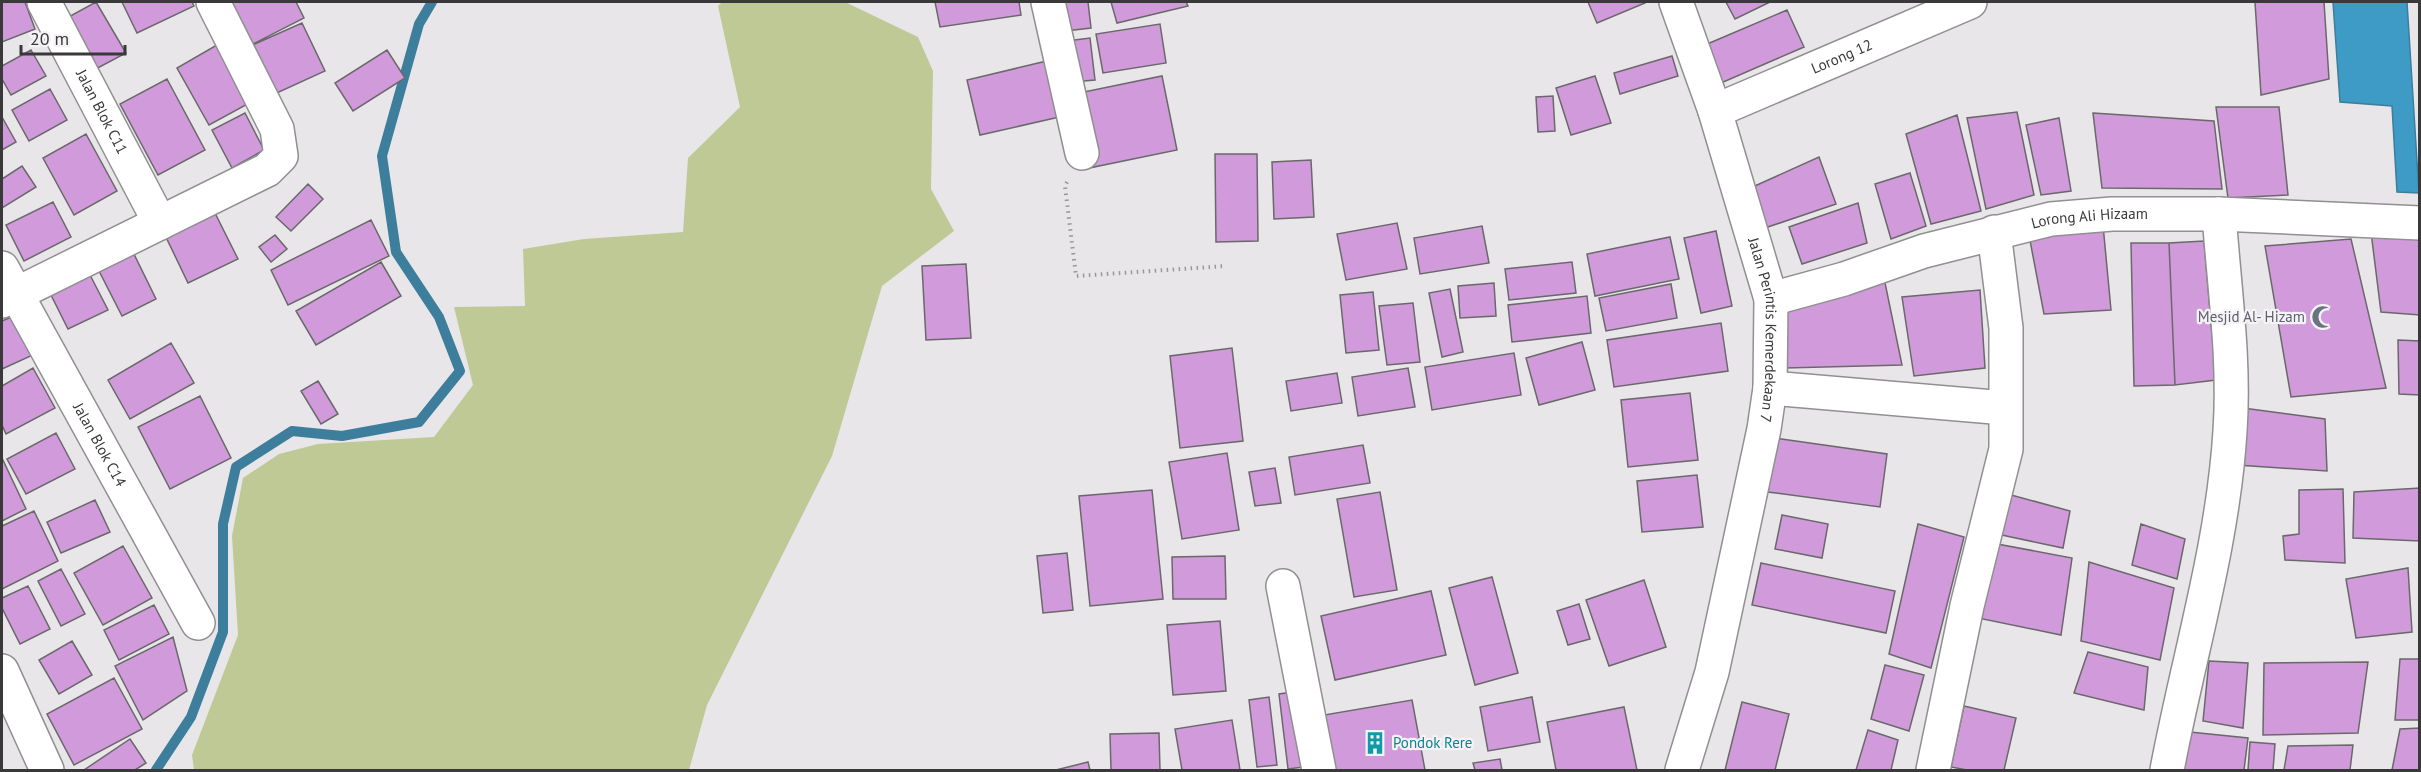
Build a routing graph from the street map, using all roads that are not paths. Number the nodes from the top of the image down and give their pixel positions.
1 (44, 2) edge
2 (213, 2) edge
3 (1048, 2) edge
4 (1676, 2) edge
5 (1970, 2) edge
6 (1714, 111) junction
7 (1082, 153) road end
8 (2219, 214) junction
9 (160, 223) junction
10 (2420, 223) edge
11 (1994, 232) junction
12 (7, 288) edge
13 (1771, 299) junction
14 (1770, 388) junction
15 (2005, 408) junction
16 (1282, 586) dead end
17 (198, 623) dead end
18 (2, 671) edge
19 (47, 771) edge
20 (1319, 771) edge
21 (1682, 771) edge
22 (1933, 771) edge
23 (2167, 771) edge

1 - 9 street, Jalan Blok C11
2 - 9 street
3 - 7 street
4 - 6 street, Jalan Perintis Kemerdekaan 7
5 - 6 street, Lorong 12
6 - 13 street, Jalan Perintis Kemerdekaan 7
8 - 10 street, Lorong Ali Hizaam
8 - 11 street, Lorong Ali Hizaam
8 - 23 street
9 - 12 street
11 - 13 street, Lorong Ali Hizaam
11 - 15 street
12 - 17 street, Jalan Blok C14
13 - 14 street, Jalan Perintis Kemerdekaan 7
14 - 15 street
14 - 21 street, Jalan Perintis Kemerdekaan 7
15 - 22 street
16 - 20 street
18 - 19 street

